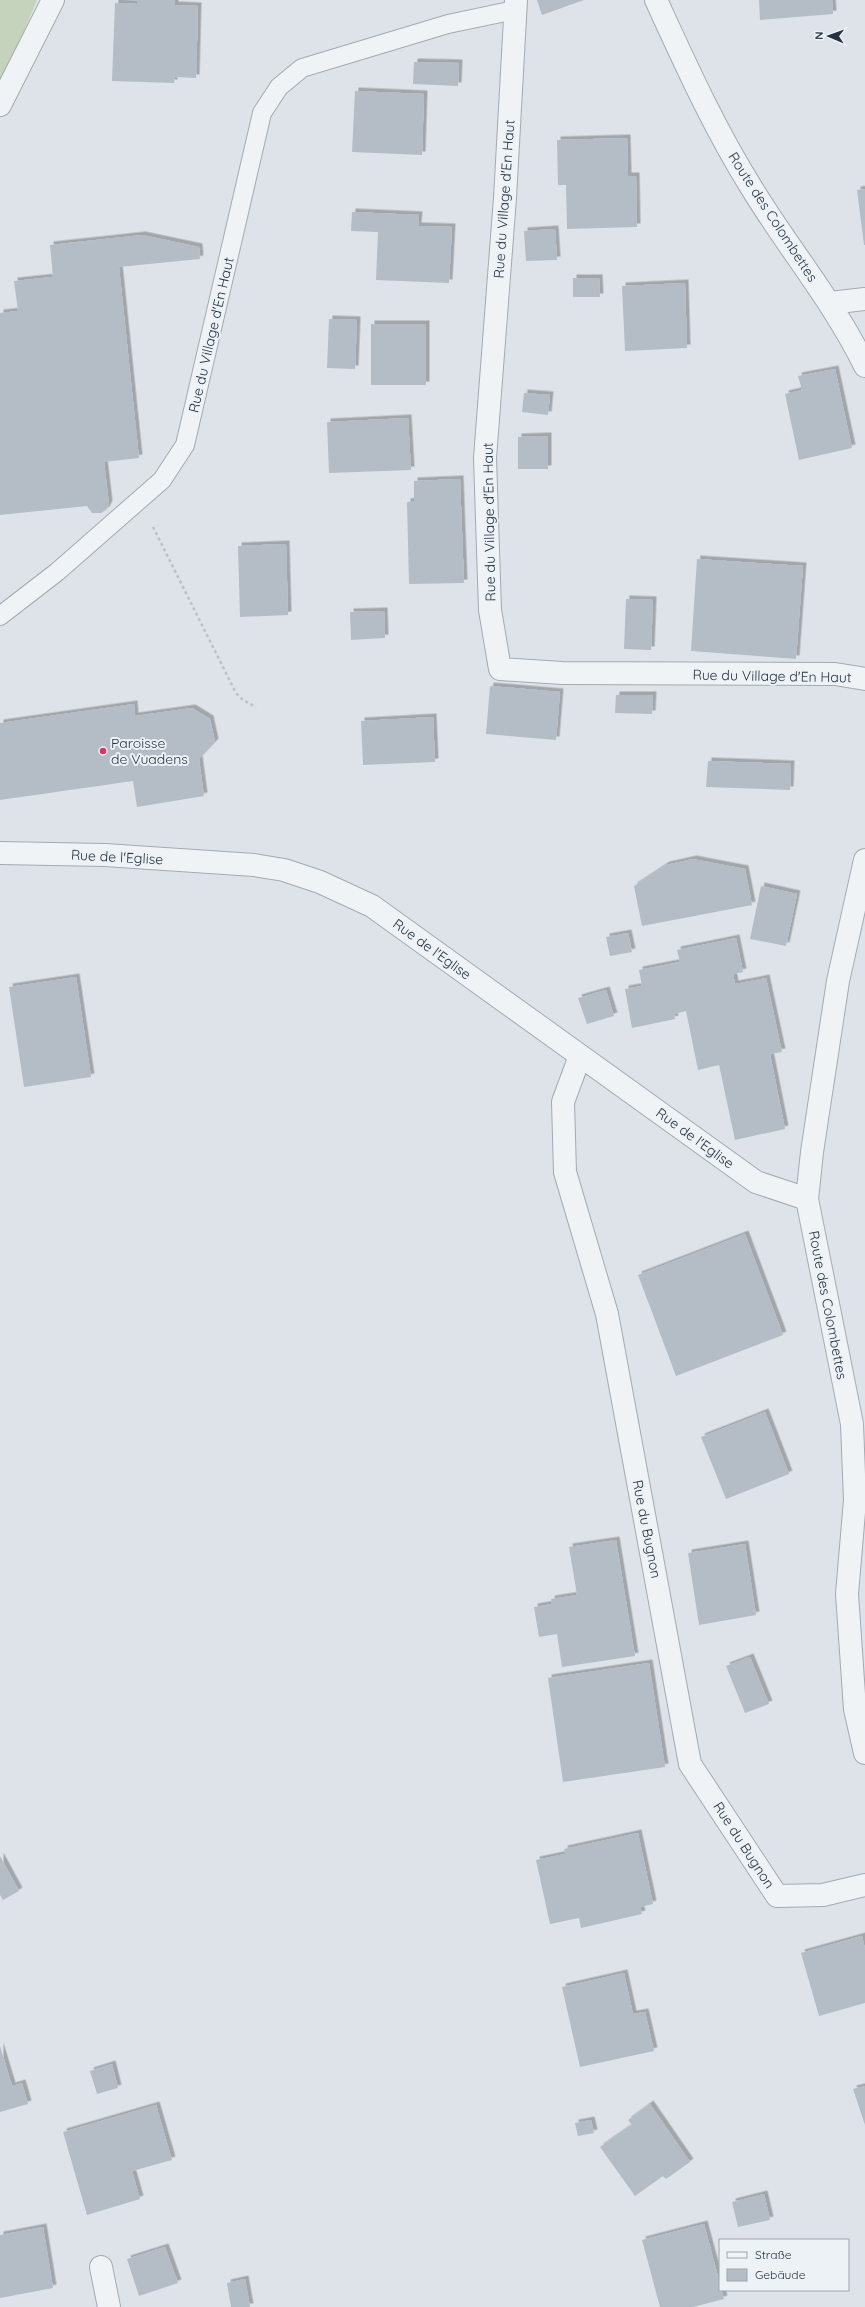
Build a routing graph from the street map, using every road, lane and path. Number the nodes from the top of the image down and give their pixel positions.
1 (53, 0) edge
2 (656, 0) edge
3 (516, 5) edge
4 (0, 105) edge
5 (865, 299) edge
6 (830, 303) junction
7 (865, 366) edge
8 (139, 500) junction
9 (0, 616) edge
10 (865, 679) edge
11 (256, 706) dead end
12 (0, 853) edge
13 (865, 860) edge
14 (580, 1056) junction
15 (807, 1199) junction
16 (860, 1501) edge
17 (865, 1753) edge
18 (865, 1885) edge
19 (101, 2267) dead end
20 (109, 2307) edge

1 - 4 street
2 - 6 street, Route des Colombettes
3 - 8 lane, Rue du Village d'En Haut
3 - 10 street, Rue du Village d'En Haut
5 - 6 street
6 - 7 street, Route des Colombettes
8 - 9 lane, Rue du Village d'En Haut
8 - 11 path
12 - 14 street, Rue de l'Eglise
13 - 15 street, Route des Colombettes
14 - 15 street, Rue de l'Eglise
14 - 18 street, Rue du Bugnon
15 - 16 street, Route des Colombettes
16 - 17 street, Route des Colombettes
19 - 20 street

